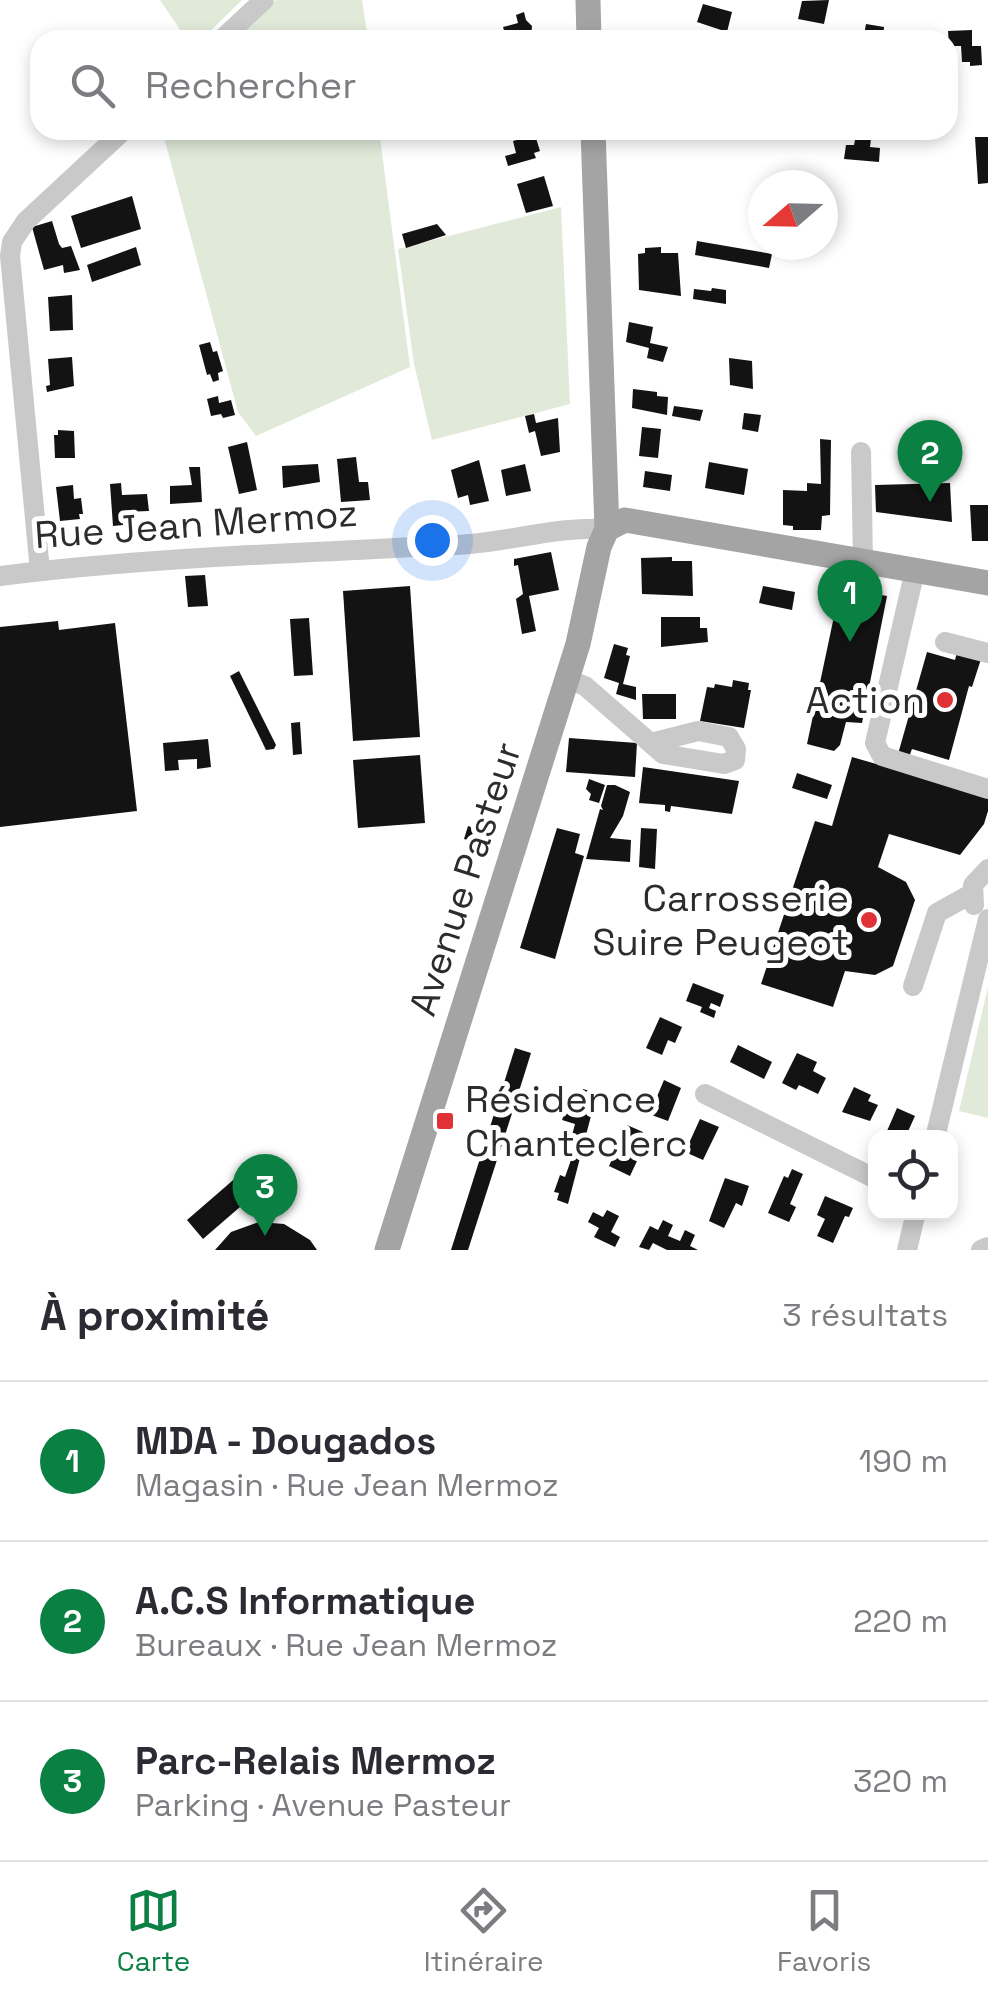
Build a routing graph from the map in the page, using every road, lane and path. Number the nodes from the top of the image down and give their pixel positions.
1 (264, 0) edge
2 (588, 0) edge
3 (232, 30) edge
4 (590, 30) edge
5 (113, 140) edge
6 (592, 140) edge
7 (861, 452) dead end
8 (607, 529) junction
9 (863, 561) junction
10 (916, 570) junction
11 (40, 571) junction
12 (0, 576) edge
13 (988, 583) edge
14 (945, 642) dead end
15 (988, 653) edge
16 (567, 678) junction
17 (651, 743) dead end
18 (988, 789) edge
19 (988, 869) edge
20 (971, 894) junction
21 (988, 919) edge
22 (913, 986) dead end
23 (706, 1094) dead end
24 (937, 1130) edge
25 (868, 1175) edge
26 (914, 1220) edge
27 (387, 1250) edge
28 (907, 1250) edge

1 - 3 street
2 - 4 main road
5 - 11 street
6 - 8 main road, Avenue Pasteur
7 - 9 street
8 - 9 main road, Rue Jean Mermoz
8 - 11 street, Rue Jean Mermoz
8 - 16 main road, Avenue Pasteur
9 - 10 main road, Rue Jean Mermoz
10 - 13 main road, Rue Jean Mermoz
10 - 18 street
11 - 12 street, Rue Jean Mermoz
14 - 15 street
16 - 17 street
16 - 27 main road, Avenue Pasteur
19 - 20 street
20 - 21 street
20 - 22 street
21 - 24 street
23 - 25 street
26 - 28 street

